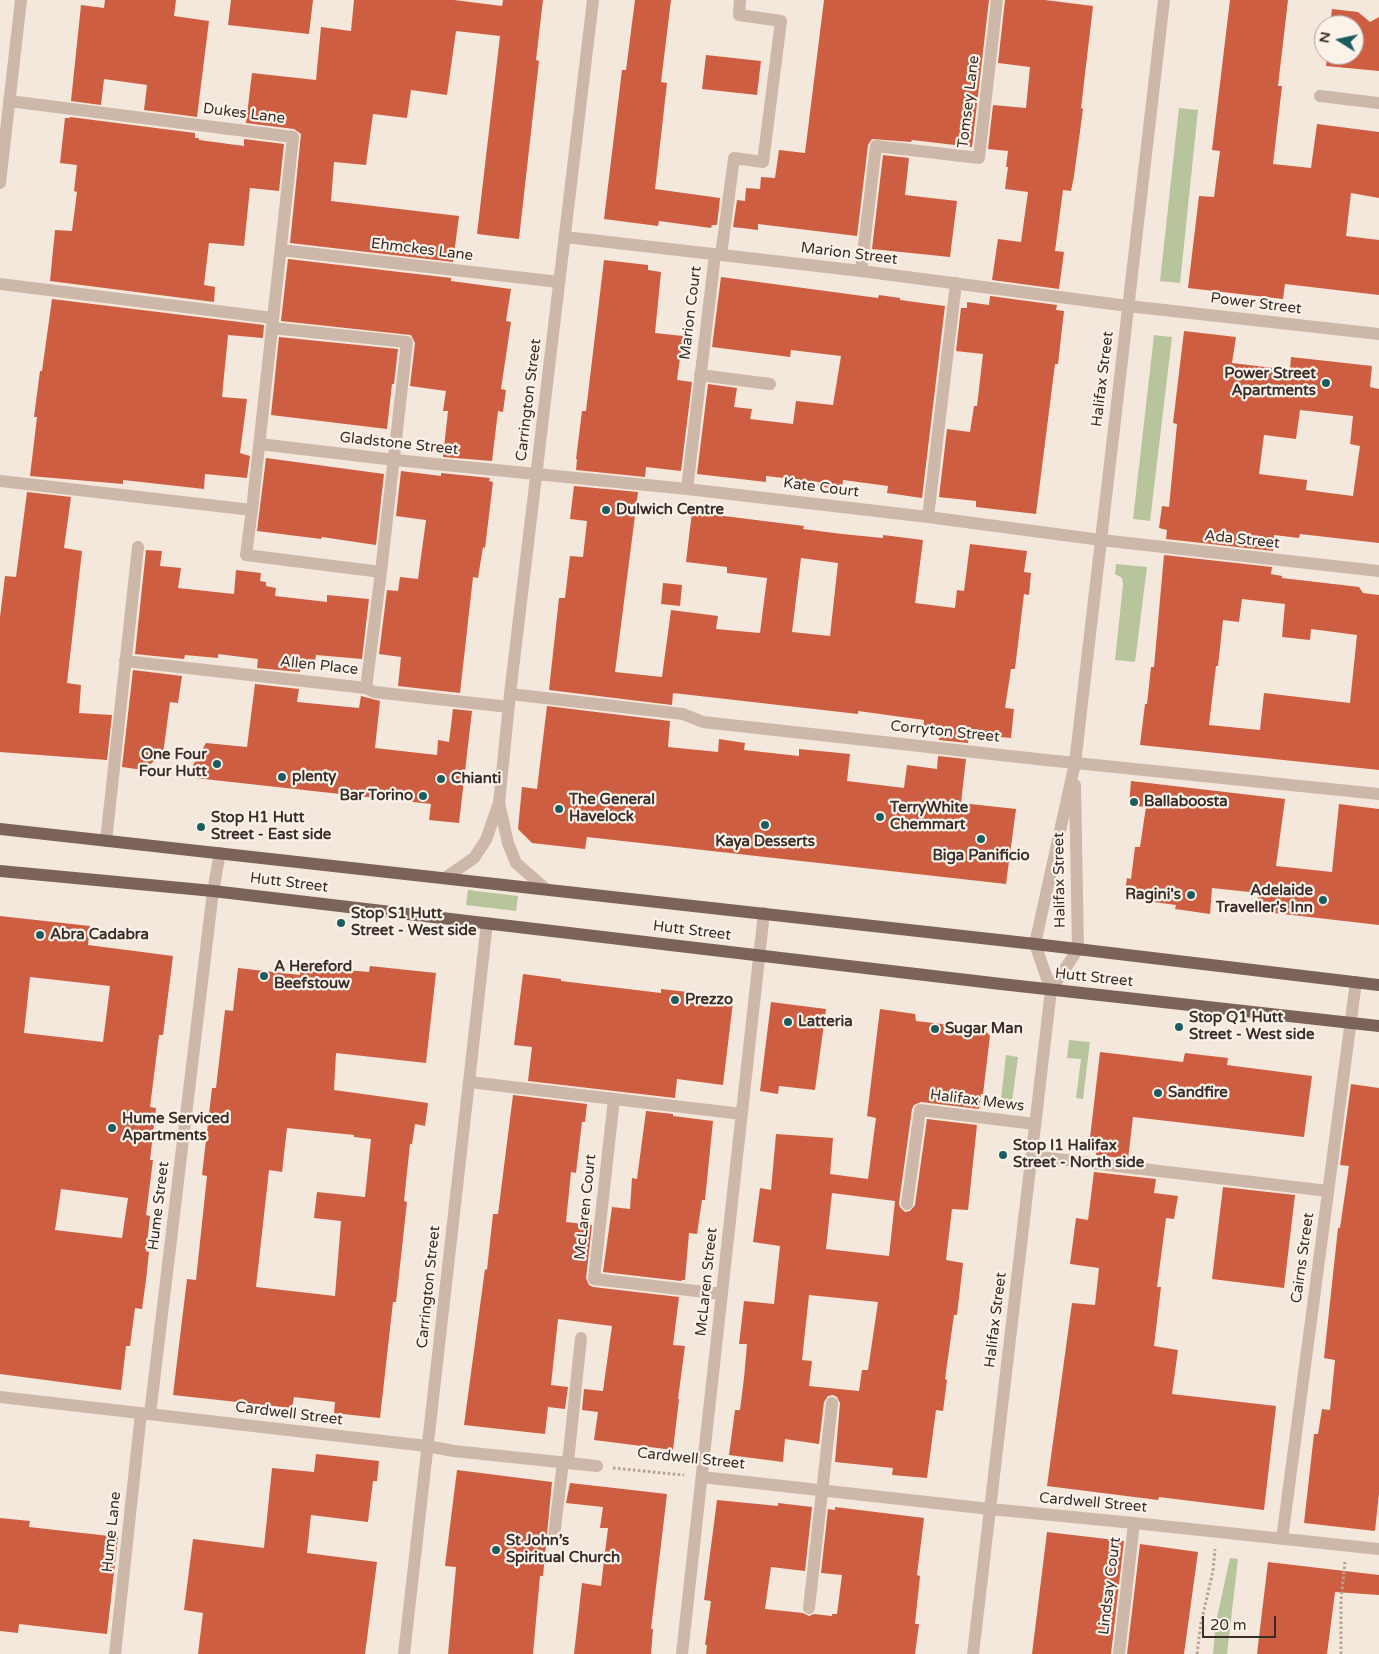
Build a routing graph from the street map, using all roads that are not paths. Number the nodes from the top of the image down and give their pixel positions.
1 (21, 0) edge
2 (593, 0) edge
3 (740, 0) edge
4 (997, 0) edge
5 (1164, 0) edge
6 (1320, 96) dead end
7 (9, 101) junction
8 (1379, 103) edge
9 (2, 141) edge
10 (0, 183) edge
11 (565, 237) junction
12 (281, 250) junction
13 (718, 255) junction
14 (861, 271) junction
15 (560, 282) junction
16 (956, 283) junction
17 (0, 284) edge
18 (1128, 306) junction
19 (272, 323) junction
20 (1379, 334) edge
21 (700, 375) junction
22 (770, 384) dead end
23 (259, 444) junction
24 (395, 460) junction
25 (536, 474) junction
26 (0, 481) edge
27 (687, 489) junction
28 (252, 510) junction
29 (928, 517) junction
30 (1101, 540) junction
31 (138, 547) dead end
32 (1379, 571) edge
33 (382, 572) junction
34 (125, 661) junction
35 (366, 688) junction
36 (509, 701) junction
37 (1075, 763) junction
38 (1379, 794) edge
39 (499, 804) junction
40 (0, 829) edge
41 (106, 841) junction
42 (220, 853) junction
43 (0, 871) edge
44 (445, 878) junction
45 (546, 889) junction
46 (213, 891) junction
47 (764, 914) junction
48 (487, 923) junction
49 (1035, 944) junction
50 (1078, 949) junction
51 (759, 956) junction
52 (1356, 982) junction
53 (1379, 984) edge
54 (1052, 990) junction
55 (1351, 1023) junction
56 (1379, 1026) edge
57 (469, 1082) junction
58 (614, 1099) junction
59 (742, 1114) junction
60 (1035, 1124) junction
61 (1032, 1156) junction
62 (1328, 1191) junction
63 (908, 1204) dead end
64 (722, 1294) junction
65 (582, 1338) dead end
66 (0, 1397) edge
67 (832, 1403) dead end
68 (146, 1414) junction
69 (427, 1446) junction
70 (566, 1462) junction
71 (597, 1466) road end
72 (702, 1476) junction
73 (823, 1490) junction
74 (990, 1509) junction
75 (1134, 1523) junction
76 (554, 1536) dead end
77 (1282, 1539) junction
78 (1379, 1549) edge
79 (809, 1608) dead end
80 (115, 1654) edge
81 (404, 1654) edge
82 (682, 1654) edge
83 (973, 1654) edge
84 (1119, 1654) edge

1 - 7 street
2 - 11 street, Carrington Street
3 - 13 street, Marion Court
4 - 14 street, Tomsey Lane
5 - 18 street, Halifax Street
6 - 8 street
7 - 9 street
7 - 12 street, Dukes Lane
9 - 10 street
11 - 13 street, Marion Street
11 - 15 street, Carrington Street
12 - 15 street, Ehmckes Lane
12 - 19 street, Dukes Lane
13 - 14 street, Marion Street
13 - 21 street, Marion Court
14 - 16 street, Marion Street
15 - 25 street, Carrington Street
16 - 18 street, Marion Street
16 - 29 street
17 - 19 street
18 - 20 street, Power Street
18 - 30 street, Halifax Street
19 - 23 street, Dukes Lane
19 - 24 street
21 - 22 street, Marion Court
21 - 27 street, Marion Court
23 - 24 street, Gladstone Street
23 - 28 street, Dukes Lane
24 - 25 street, Gladstone Street
24 - 33 street
25 - 27 street, Kate Court
25 - 36 street, Carrington Street
26 - 28 street
27 - 29 street, Kate Court
28 - 33 street, Dukes Lane
29 - 30 street, Kate Court
30 - 32 street, Ada Street
30 - 37 street, Halifax Street
31 - 34 street
33 - 35 street
34 - 35 street, Allen Place
34 - 41 street
35 - 36 street, Allen Place
36 - 37 street, Corryton Street
36 - 39 street, Carrington Street
37 - 38 street, Corryton Street
37 - 49 street, Halifax Street
37 - 50 street, Halifax Street
39 - 44 street, Carrington Street
39 - 45 street, Carrington Street
40 - 41 main road, Hutt Street
41 - 42 main road, Hutt Street
42 - 44 main road, Hutt Street
42 - 46 street, Hume Street
43 - 46 main road, Hutt Street
44 - 45 main road, Hutt Street
45 - 47 main road, Hutt Street
46 - 48 main road, Hutt Street
46 - 68 street, Hume Street
47 - 49 main road, Hutt Street
47 - 51 street, McLaren Street
48 - 51 main road, Hutt Street
48 - 57 street, Carrington Street
49 - 50 main road, Hutt Street
49 - 54 street, Halifax Street
50 - 52 main road, Hutt Street
50 - 54 street, Halifax Street
51 - 54 main road, Hutt Street
51 - 59 street, McLaren Street
52 - 53 main road, Hutt Street
52 - 55 street, Cairns Street
54 - 55 main road, Hutt Street
54 - 60 street, Halifax Street
55 - 56 main road, Hutt Street
55 - 62 street, Cairns Street
57 - 58 street
57 - 69 street, Carrington Street
58 - 59 street
58 - 64 street, McLaren Court
59 - 64 street, McLaren Street
60 - 61 street, Halifax Street
60 - 63 street, Halifax Mews
61 - 62 street
61 - 74 street, Halifax Street
62 - 77 street, Cairns Street
64 - 72 street, McLaren Street
65 - 70 street
66 - 68 street, Cardwell Street
67 - 73 street
68 - 69 street, Cardwell Street
68 - 80 street, Hume Lane
69 - 70 street, Cardwell Street
69 - 81 street, Carrington Street
70 - 71 street, Cardwell Street
70 - 76 street
72 - 73 street, Cardwell Street
72 - 82 street, McLaren Street
73 - 74 street, Cardwell Street
73 - 79 street
74 - 75 street, Cardwell Street
74 - 83 street, Halifax Street
75 - 77 street, Cardwell Street
75 - 84 street, Lindsay Court
77 - 78 street, Cardwell Street

